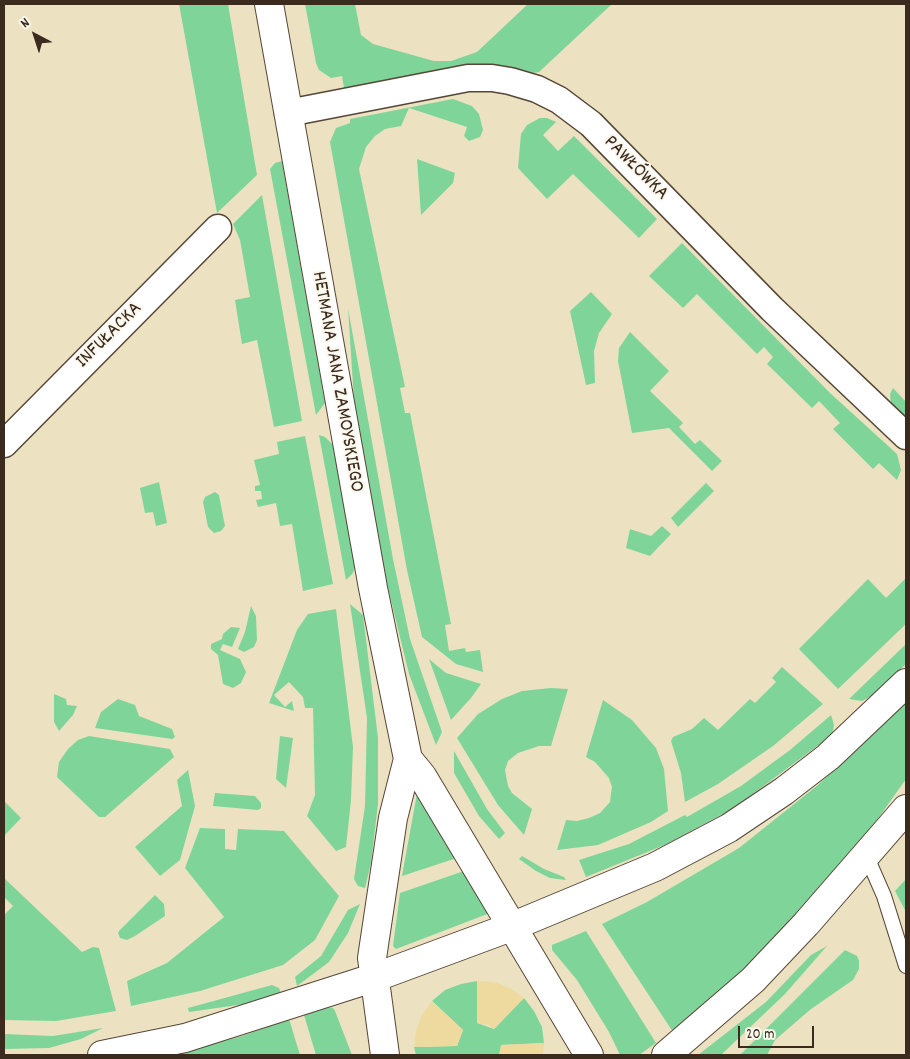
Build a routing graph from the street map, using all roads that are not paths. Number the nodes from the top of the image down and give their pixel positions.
1 (269, 4) edge
2 (288, 113) junction
3 (218, 228) dead end
4 (906, 436) edge
5 (4, 444) edge
6 (906, 683) edge
7 (408, 760) junction
8 (906, 809) edge
9 (866, 855) junction
10 (511, 927) junction
11 (906, 966) edge
12 (376, 977) junction
13 (102, 1055) edge
14 (385, 1055) edge
15 (589, 1055) edge
16 (666, 1055) edge

1 - 2 main road, HETMANA JANA ZAMOYSKIEGO
2 - 4 street, PAWŁÓWKA
2 - 7 main road, HETMANA JANA ZAMOYSKIEGO
3 - 5 street, INFUŁACKA
6 - 10 main road
7 - 10 main road, HETMANA JANA ZAMOYSKIEGO
7 - 12 main road, HETMANA JANA ZAMOYSKIEGO
8 - 9 main road
9 - 11 lane
9 - 16 main road
10 - 12 main road
10 - 15 main road, HETMANA JANA ZAMOYSKIEGO
12 - 13 main road
12 - 14 main road, HETMANA JANA ZAMOYSKIEGO

